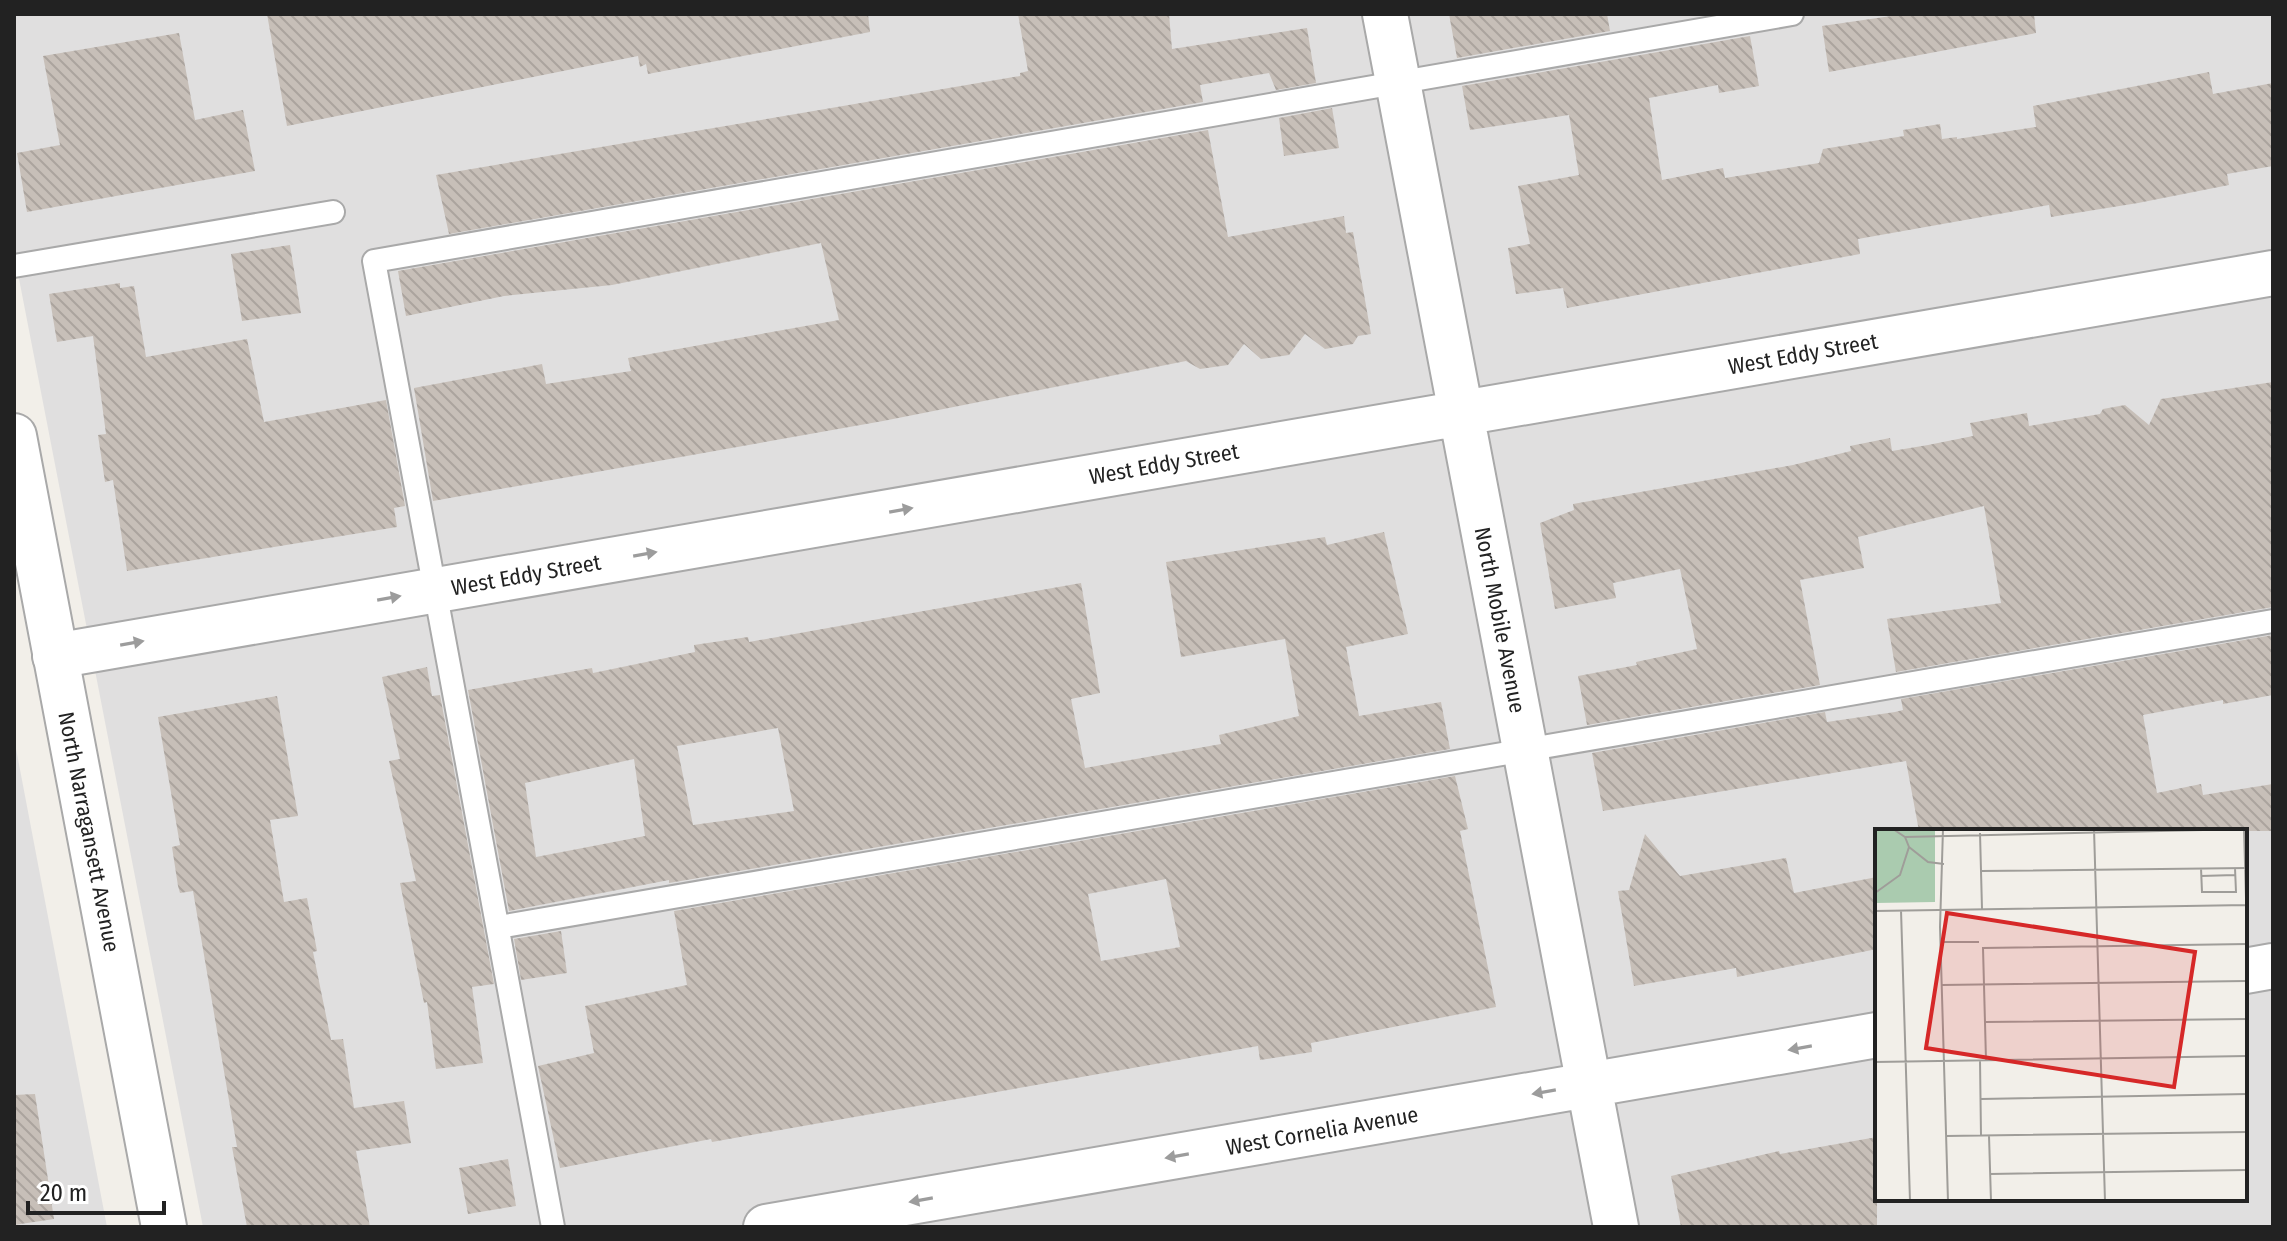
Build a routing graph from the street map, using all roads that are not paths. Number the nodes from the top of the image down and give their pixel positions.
1 (1385, 14) edge
2 (1792, 14) edge
3 (1398, 83) junction
4 (333, 212) dead end
5 (14, 266) edge
6 (2273, 273) edge
7 (1461, 413) junction
8 (14, 436) edge
9 (435, 590) junction
10 (2273, 621) edge
11 (55, 656) junction
12 (1525, 750) junction
13 (499, 927) junction
14 (2273, 966) edge
15 (2247, 971) edge
16 (1875, 1035) edge
17 (1589, 1085) junction
18 (164, 1227) edge
19 (553, 1227) edge
20 (766, 1227) edge
21 (1616, 1227) edge

1 - 3 street, North Mobile Avenue
2 - 3 lane
3 - 7 street, North Mobile Avenue
3 - 9 lane
4 - 5 lane
6 - 7 street, West Eddy Street
9 -> 7 street, West Eddy Street
7 - 12 street, North Mobile Avenue
8 - 11 street, North Narragansett Avenue
11 -> 9 street, West Eddy Street
9 - 13 lane
10 - 12 lane
11 - 18 street, North Narragansett Avenue
12 - 13 lane
12 - 17 street, North Mobile Avenue
13 - 19 lane
14 - 15 street
16 -> 17 street, West Cornelia Avenue
17 -> 20 street, West Cornelia Avenue
17 - 21 street, North Mobile Avenue

